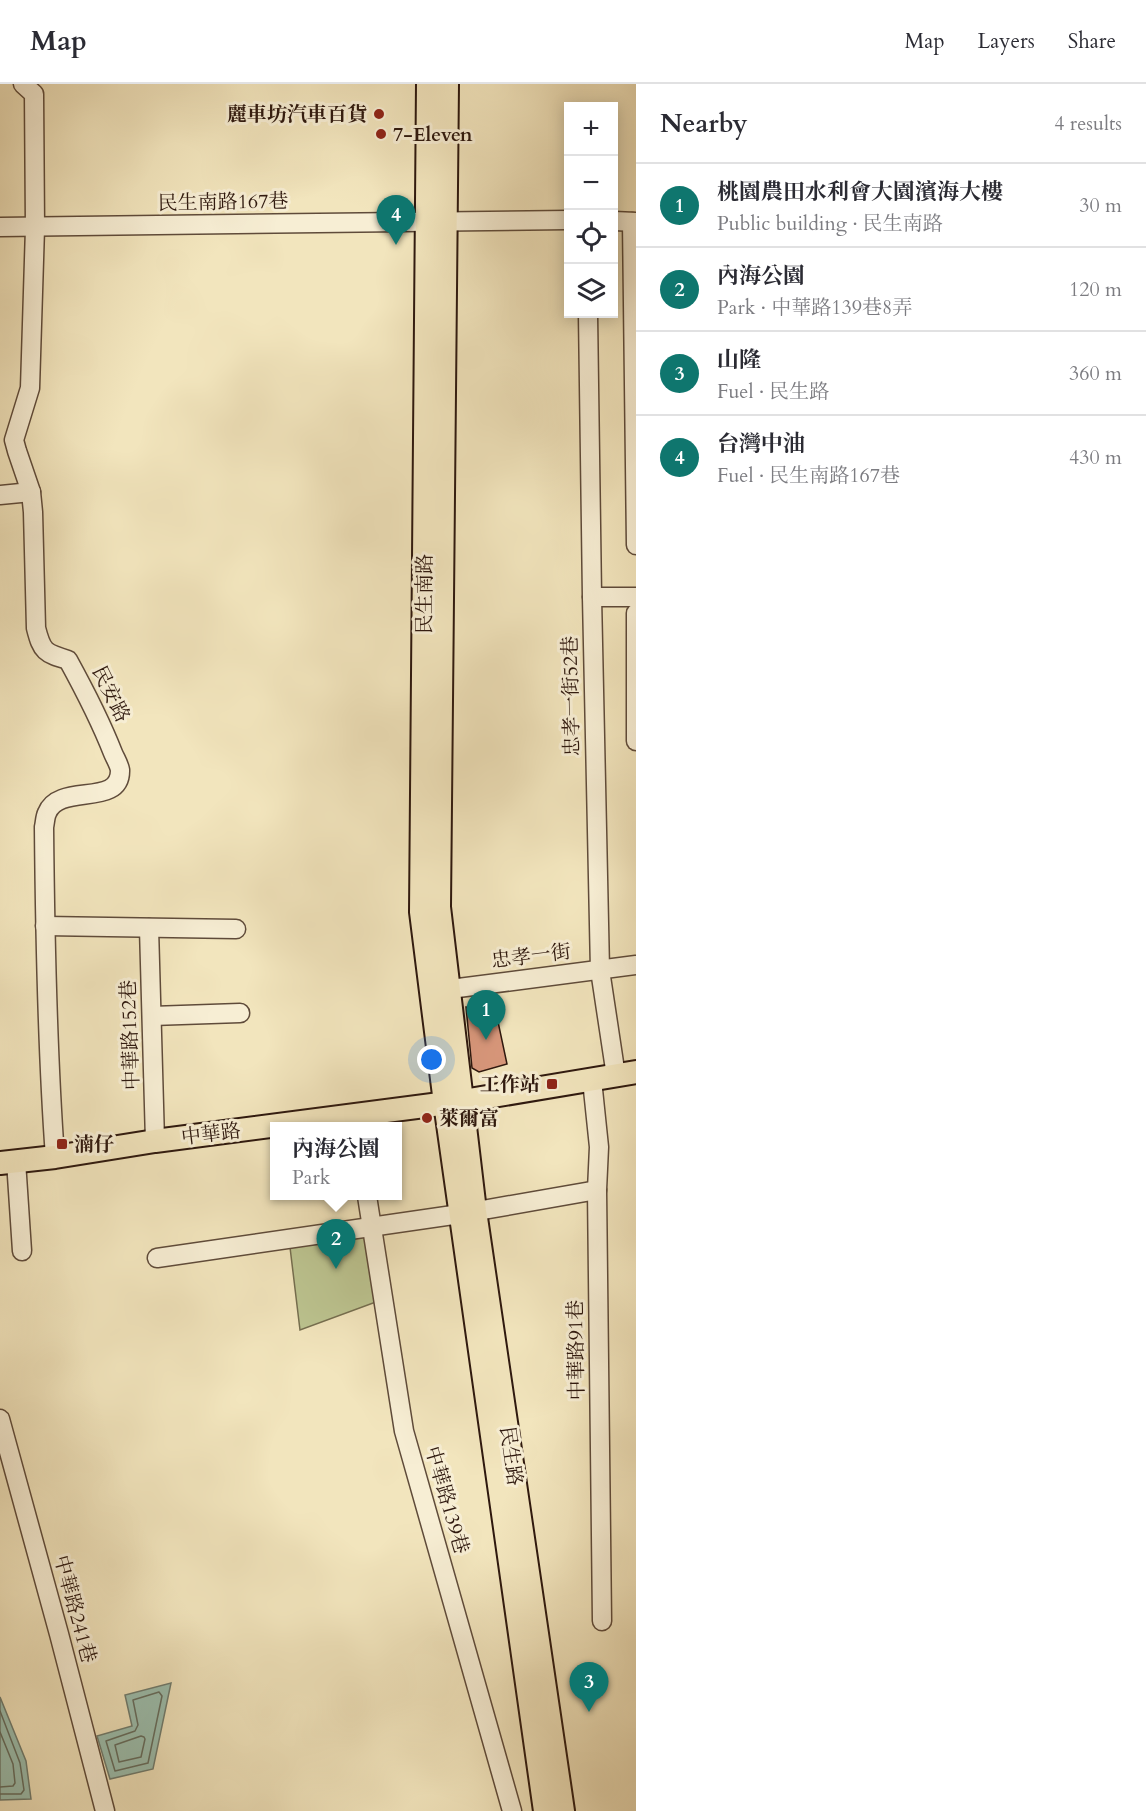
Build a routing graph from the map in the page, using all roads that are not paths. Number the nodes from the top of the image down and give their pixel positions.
1 (23, 84) edge
2 (428, 84) edge
3 (447, 84) edge
4 (564, 220) edge
5 (437, 221) junction
6 (618, 221) edge
7 (634, 222) edge
8 (0, 227) edge
9 (35, 228) junction
10 (588, 318) edge
11 (32, 492) junction
12 (0, 495) edge
13 (636, 545) edge
14 (592, 597) junction
15 (636, 597) edge
16 (636, 613) edge
17 (636, 741) edge
18 (45, 926) junction
19 (149, 928) junction
20 (236, 929) dead end
21 (636, 965) edge
22 (600, 970) junction
23 (440, 990) junction
24 (240, 1013) dead end
25 (152, 1016) junction
26 (626, 1074) edge
27 (592, 1080) junction
28 (454, 1102) junction
29 (353, 1121) edge
30 (270, 1129) edge
31 (155, 1141) junction
32 (55, 1157) junction
33 (8, 1162) edge
34 (597, 1190) junction
35 (368, 1200) edge
36 (468, 1212) junction
37 (373, 1227) junction
38 (22, 1251) dead end
39 (157, 1258) dead end
40 (0, 1419) edge
41 (602, 1621) dead end
42 (105, 1811) edge
43 (512, 1811) edge
44 (544, 1811) edge
45 (563, 1811) edge

1 - 9 street, 民安路
2 - 5 main road, 民生南路
3 - 5 main road, 民生南路
4 - 5 street, 民生南路167巷
5 - 9 street, 民生南路167巷
5 - 23 main road, 民生南路
6 - 7 street
7 - 13 street
8 - 9 street, 民生南路167巷
9 - 11 street, 民安路
10 - 14 street, 忠孝一街52巷
11 - 12 street
11 - 18 street, 民安路
14 - 15 street
14 - 22 street, 忠孝一街52巷
16 - 17 street
18 - 19 street
18 - 32 street, 民安路
19 - 20 street
19 - 25 street, 中華路152巷
21 - 22 street, 忠孝一街
22 - 23 street, 忠孝一街
22 - 26 street, 忠孝一街52巷
23 - 28 main road, 民生南路
24 - 25 street
25 - 31 street, 中華路152巷
26 - 27 main road, 中華路
27 - 28 main road, 中華路
27 - 34 street, 中華路91巷
28 - 29 main road, 中華路
28 - 36 main road, 民生路
30 - 31 main road, 中華路
31 - 32 main road, 中華路
32 - 33 main road, 中華路
33 - 38 street
34 - 36 street
34 - 41 street, 中華路91巷
35 - 37 street, 中華路139巷
36 - 37 street
36 - 44 main road, 民生路
36 - 45 main road, 民生路
37 - 39 street
37 - 43 street, 中華路139巷
40 - 42 street, 中華路241巷

